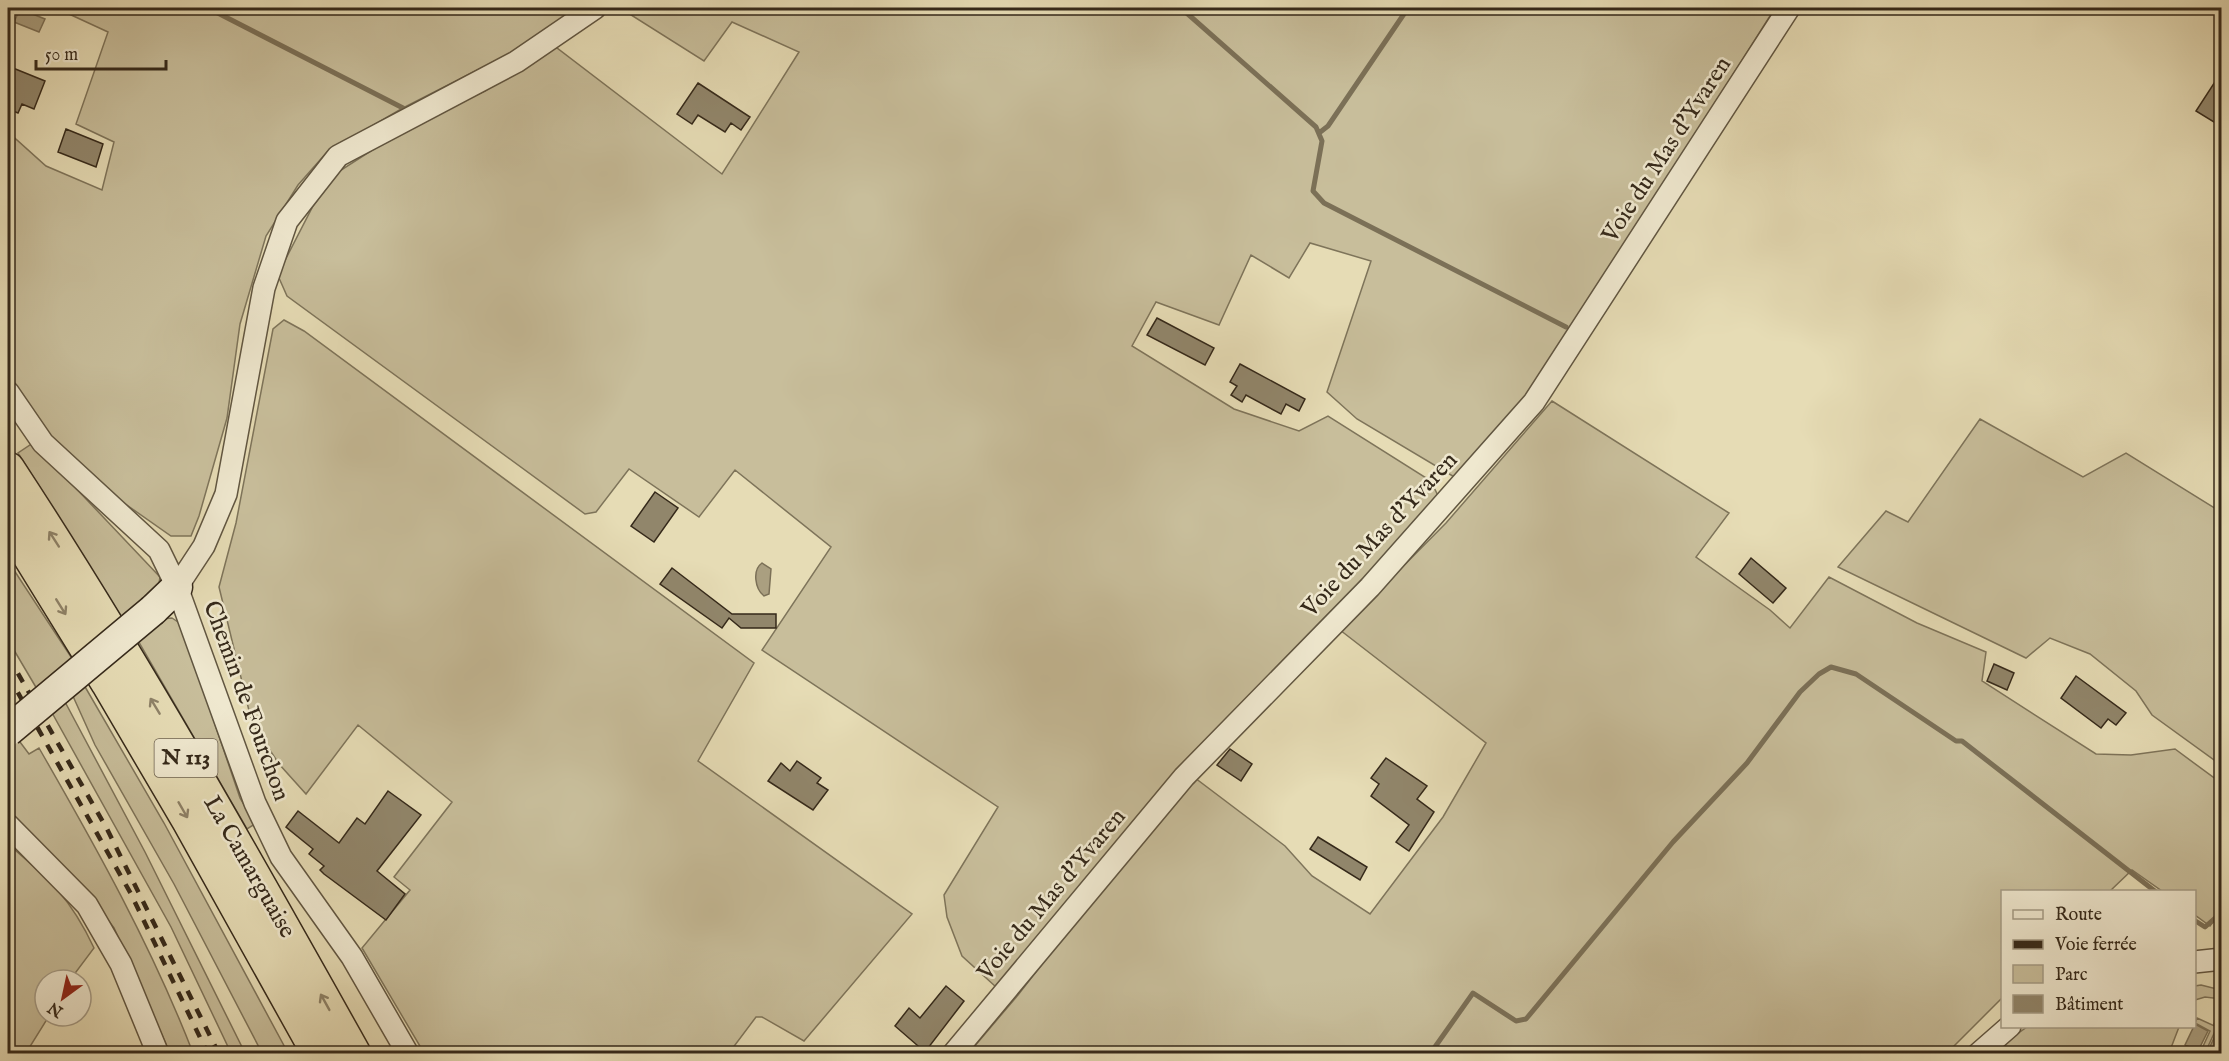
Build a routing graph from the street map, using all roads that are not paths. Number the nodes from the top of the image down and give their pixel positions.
1 (595, 8) edge
2 (1789, 8) edge
3 (8, 392) edge
4 (8, 469) edge
5 (8, 521) edge
6 (177, 587) junction
7 (8, 731) edge
8 (8, 825) edge
9 (2222, 959) edge
10 (2196, 962) edge
11 (2008, 1028) edge
12 (158, 1053) edge
13 (319, 1053) edge
14 (354, 1053) edge
15 (408, 1053) edge
16 (952, 1053) edge
17 (1978, 1053) edge

1 - 6 street
2 - 16 street, Voie du Mas d'Yvaren
3 - 6 street, Chemin de Fourchon
14 -> 4 highway, La Camarguaise / N 113
5 -> 13 highway, La Camarguaise / N 113
6 - 7 street, bridge
6 - 15 street, Chemin de Fourchon
8 - 12 street
9 - 10 street
11 - 17 street

